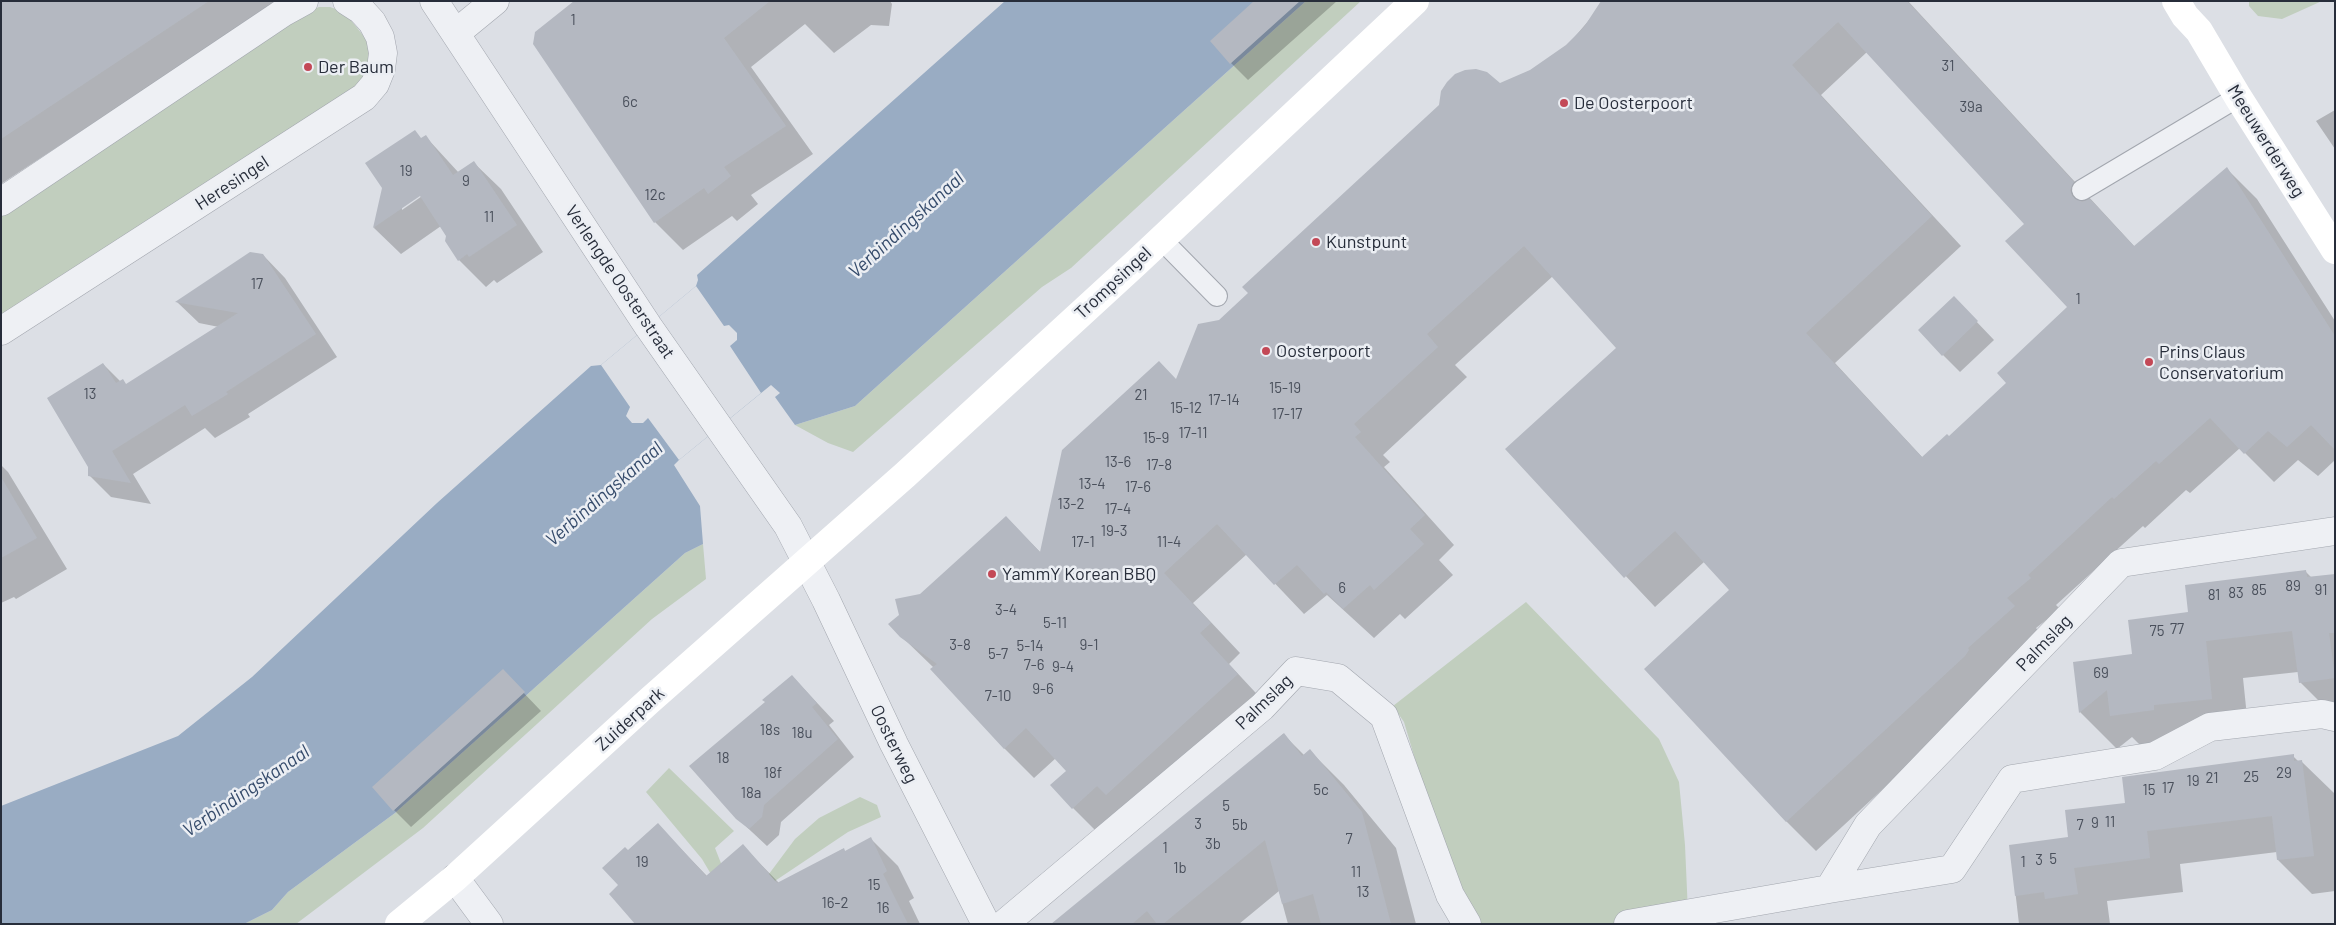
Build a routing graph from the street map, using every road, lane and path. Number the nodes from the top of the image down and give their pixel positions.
1 (304, 1) edge
2 (347, 1) edge
3 (434, 1) edge
4 (495, 1) edge
5 (1415, 1) edge
6 (2176, 1) edge
7 (2200, 1) edge
8 (2199, 31) junction
9 (456, 33) junction
10 (2238, 97) junction
11 (2082, 190) dead end
12 (1, 202) edge
13 (1160, 238) junction
14 (2335, 250) edge
15 (1217, 296) dead end
16 (1, 331) edge
17 (2335, 530) edge
18 (807, 562) junction
19 (2335, 717) edge
20 (455, 878) junction
21 (1829, 889) junction
22 (400, 924) edge
23 (489, 924) edge
24 (986, 924) edge
25 (1004, 924) edge
26 (1467, 924) edge
27 (1628, 924) edge

1 - 12 street
2 - 16 street, Heresingel
3 - 9 street, Verlengde Oosterstraat
4 - 9 street
5 - 13 main road, Trompsingel
6 - 8 main road, Meeuwerderweg
7 - 8 main road
8 - 10 main road, Meeuwerderweg
9 - 18 street, Verlengde Oosterstraat
10 - 11 lane
10 - 14 main road, Meeuwerderweg
13 - 15 lane
13 - 18 main road, Trompsingel
17 - 21 street, Palmslag
18 - 20 main road, Zuiderpark
18 - 24 street, Oosterweg
19 - 21 street
20 - 22 main road, Zuiderpark
20 - 23 street
21 - 27 street
25 - 26 street, Palmslag

